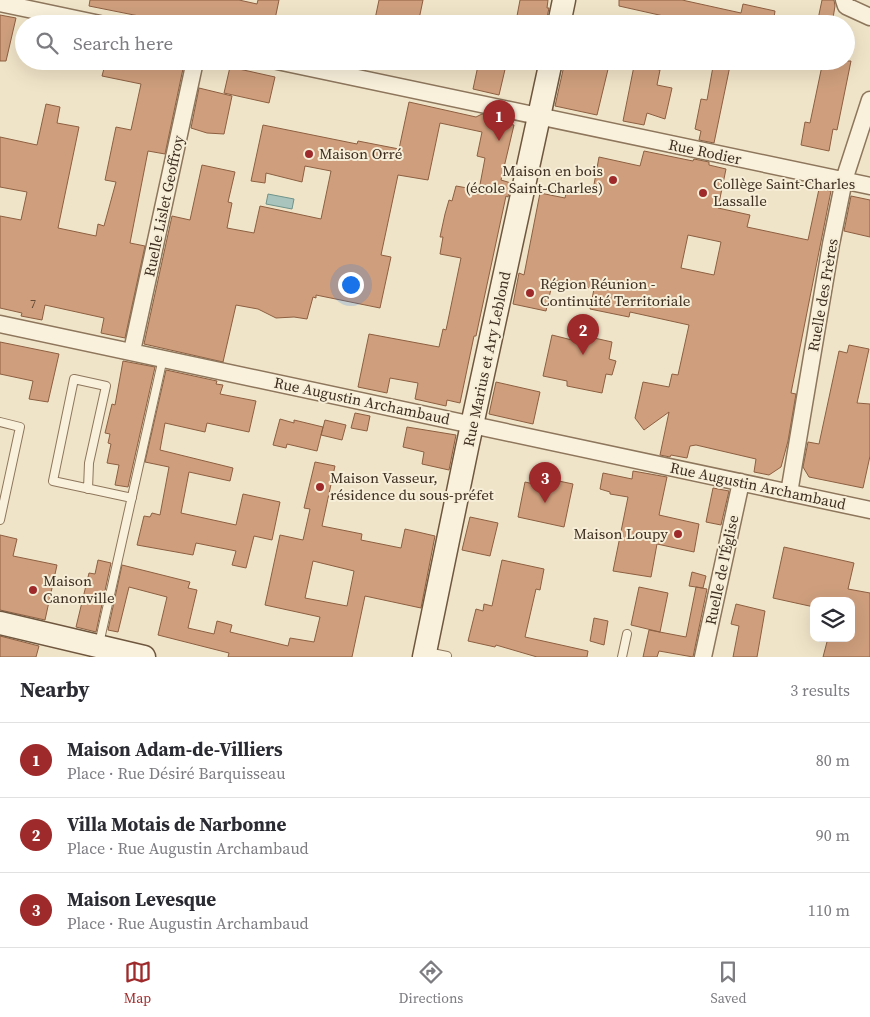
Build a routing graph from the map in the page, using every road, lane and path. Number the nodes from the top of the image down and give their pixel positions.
1 (564, 0) edge
2 (844, 0) edge
3 (0, 3) edge
4 (57, 15) edge
5 (561, 15) edge
6 (870, 17) edge
7 (193, 70) edge
8 (318, 70) edge
9 (549, 70) edge
10 (870, 100) edge
11 (539, 118) junction
12 (844, 180) junction
13 (870, 186) edge
14 (0, 324) edge
15 (132, 351) junction
16 (163, 358) junction
17 (0, 422) edge
18 (472, 424) junction
19 (741, 482) junction
20 (88, 488) junction
21 (789, 493) junction
22 (132, 498) junction
23 (870, 510) edge
24 (0, 520) edge
25 (0, 623) edge
26 (627, 634) dead end
27 (98, 646) junction
28 (425, 654) edge
29 (144, 657) edge
30 (449, 657) edge
31 (622, 657) edge
32 (703, 657) edge

1 - 5 street
2 - 6 street
3 - 4 street
7 - 15 street, Ruelle Lislet Geoffroy
8 - 11 street, Rue Rodier
9 - 11 street, Rue Marius et Ary Leblond
10 - 12 street, Ruelle des Frères
11 - 12 street, Rue Rodier
11 - 18 street, Rue Marius et Ary Leblond
12 - 13 street, Rue Rodier
12 - 21 street, Ruelle des Frères
14 - 15 street, Rue Augustin Archambaud
15 - 16 street, Rue Augustin Archambaud
16 - 18 street, Rue Augustin Archambaud
16 - 22 lane
17 - 24 lane
18 - 19 street, Rue Augustin Archambaud
18 - 28 street, Rue Marius et Ary Leblond
19 - 21 street, Rue Augustin Archambaud
19 - 32 street, Ruelle de l'Église
20 - 20 lane
20 - 22 lane
21 - 23 street, Rue Augustin Archambaud
22 - 27 lane
25 - 27 street
26 - 31 lane
27 - 29 street
28 - 30 lane

